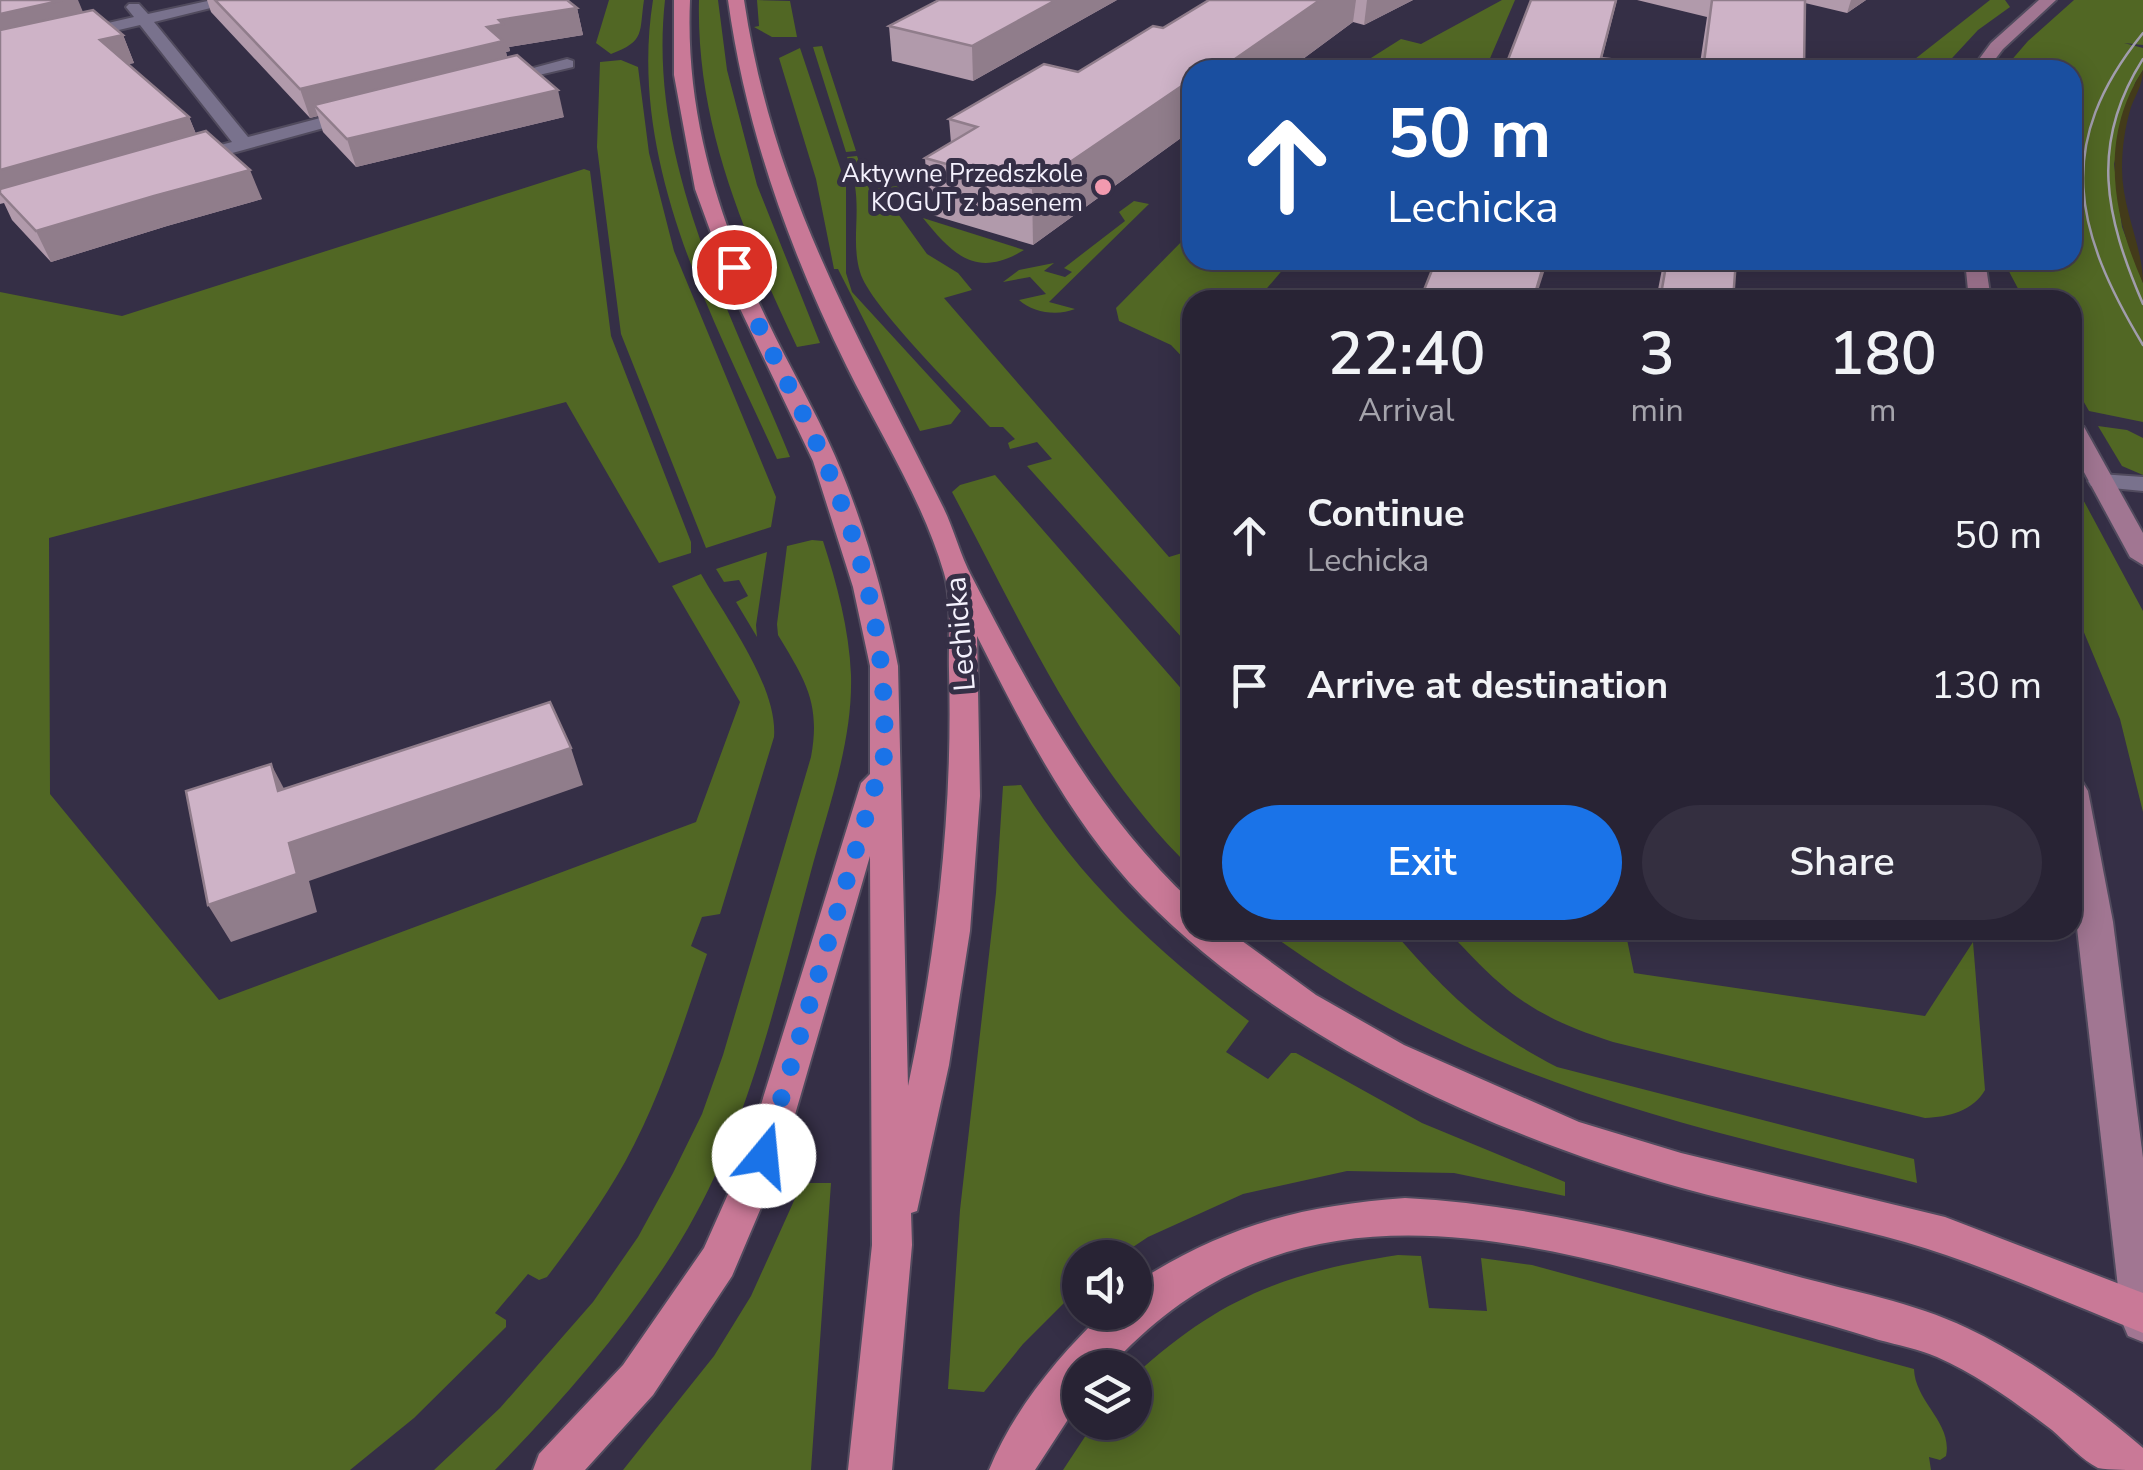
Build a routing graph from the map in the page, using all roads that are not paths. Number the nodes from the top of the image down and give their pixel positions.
1 (129, 0) edge
2 (234, 0) edge
3 (682, 0) edge
4 (736, 0) edge
5 (2048, 0) edge
6 (142, 18) junction
7 (0, 53) edge
8 (1986, 60) edge
9 (567, 64) dead end
10 (476, 85) edge
11 (385, 106) edge
12 (243, 142) junction
13 (167, 165) edge
14 (2082, 446) edge
15 (2100, 481) junction
16 (2143, 484) edge
17 (2143, 557) edge
18 (958, 572) junction
19 (884, 756) junction
20 (2082, 846) edge
21 (1182, 912) edge
22 (1215, 940) edge
23 (892, 1245) junction
24 (1152, 1295) edge
25 (2142, 1316) edge
26 (1115, 1330) edge
27 (555, 1470) edge
28 (870, 1470) edge
29 (1011, 1470) edge
30 (2134, 1470) edge

1 - 6 street
2 - 6 street
3 - 19 main road, Lechicka
4 - 18 main road, Lechicka
5 - 8 street
6 - 7 street
6 - 12 street
9 - 10 street
11 - 12 street
12 - 13 street
14 - 15 street
15 - 16 street
15 - 17 street
18 - 21 main road
18 - 23 main road, Lechicka
19 - 23 main road, Lechicka
19 - 27 main road
20 - 25 street
22 - 25 main road
23 - 28 main road, Lechicka
24 - 30 main road
26 - 29 main road

